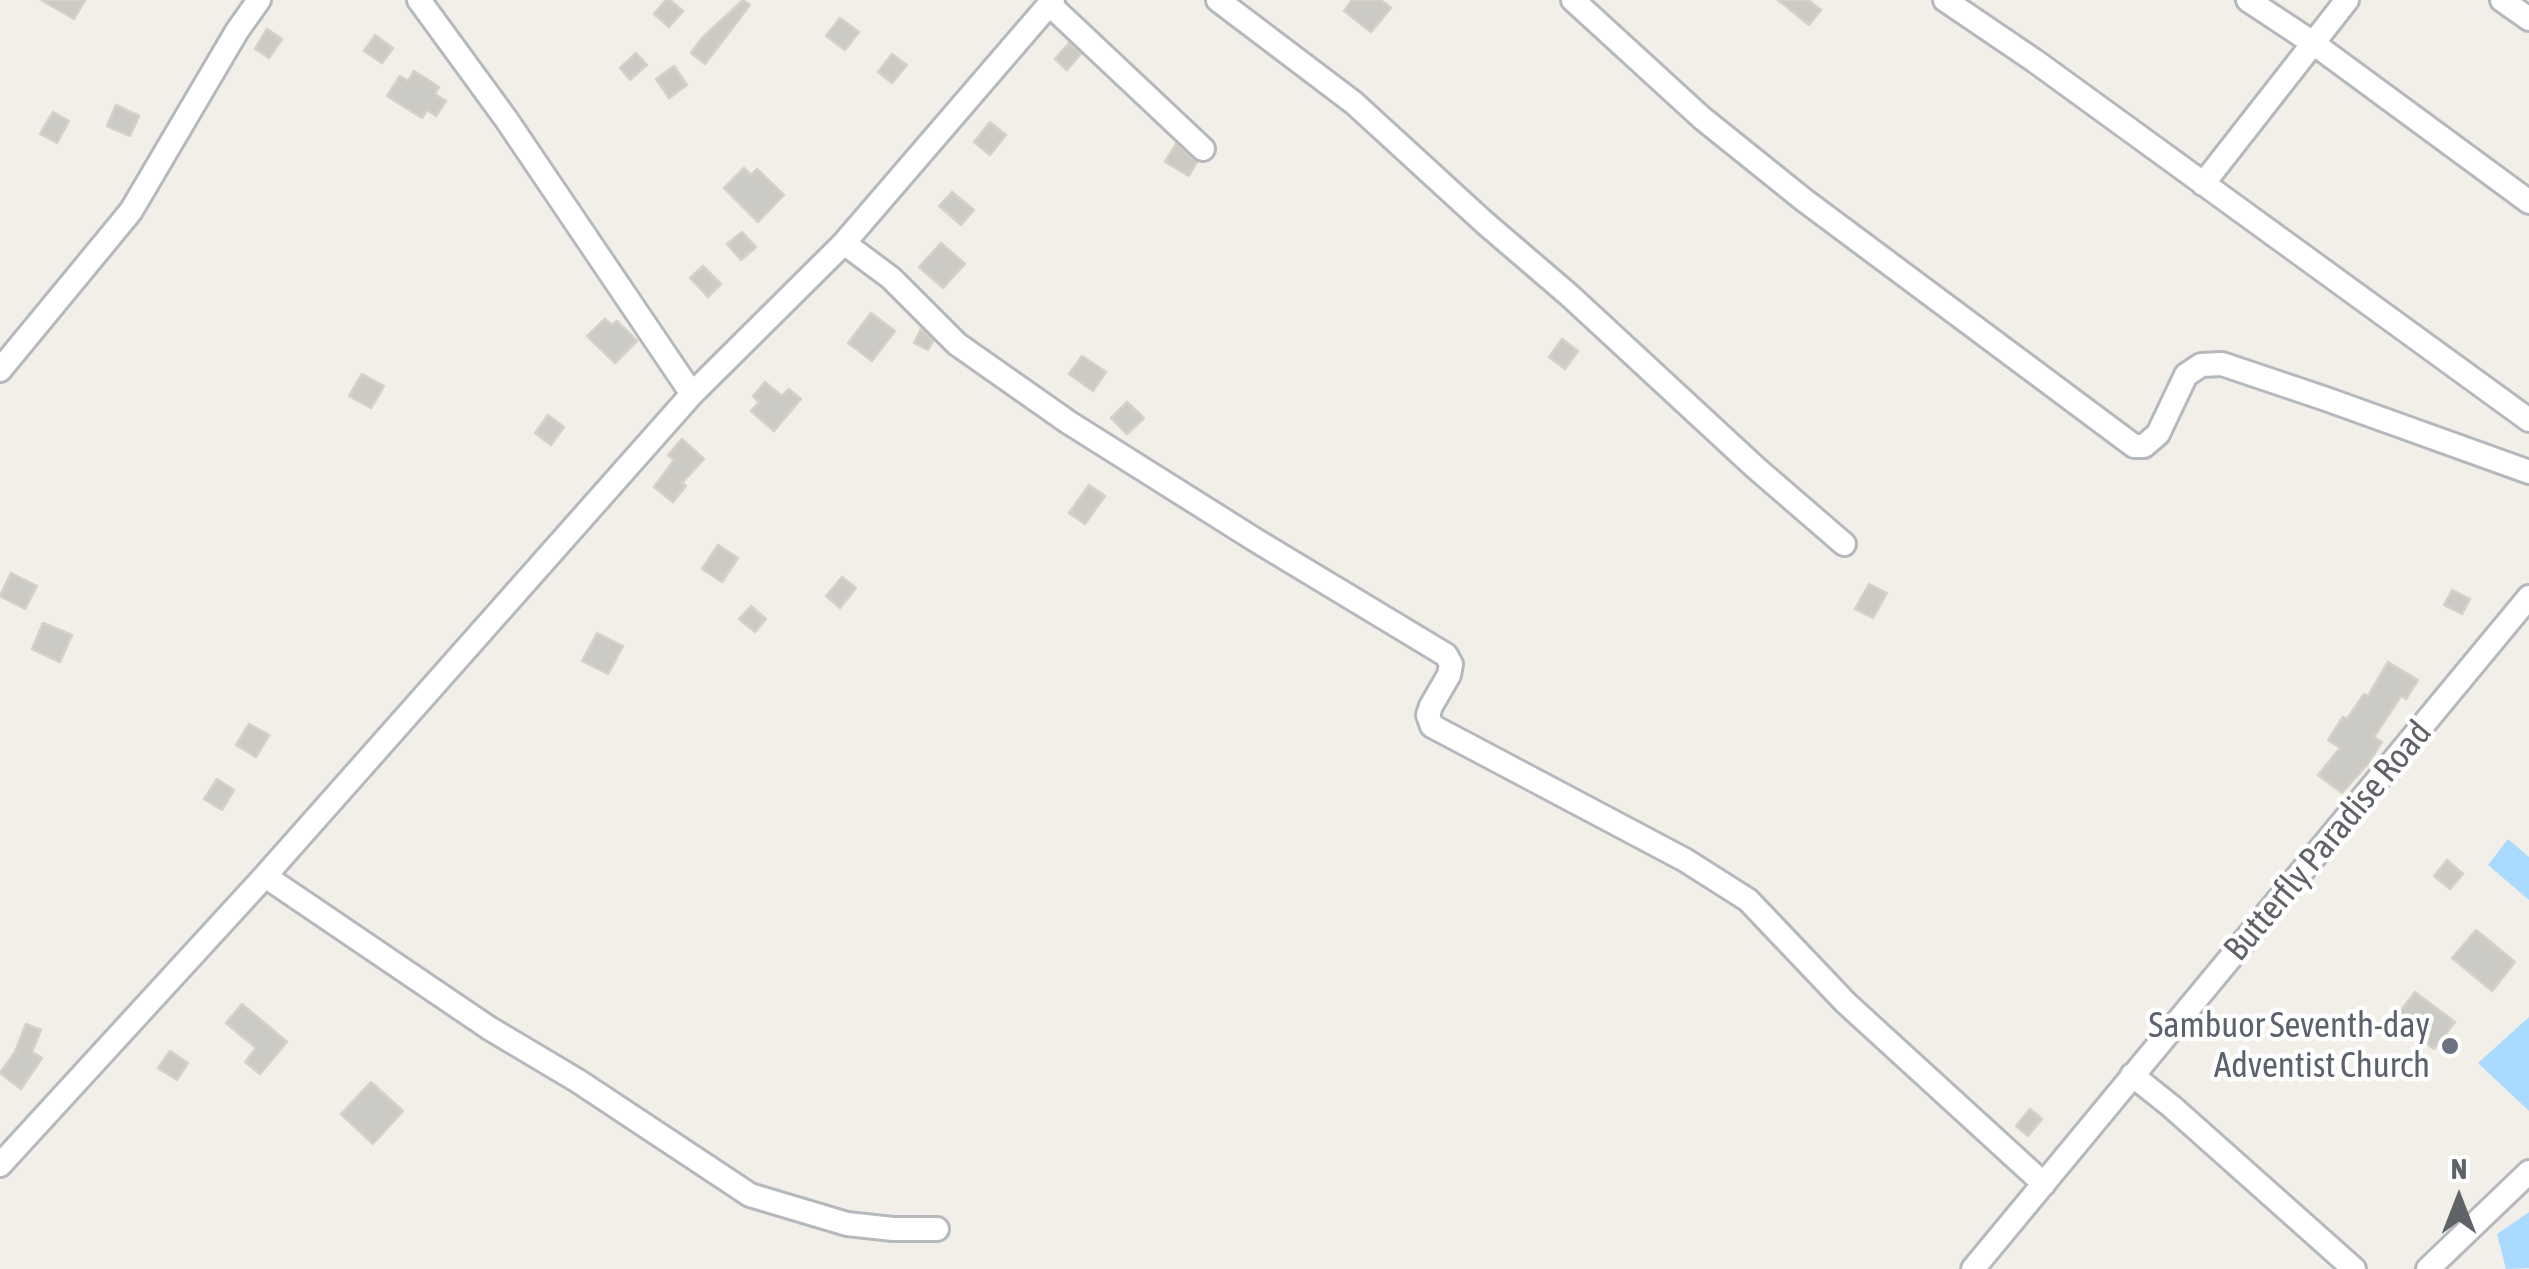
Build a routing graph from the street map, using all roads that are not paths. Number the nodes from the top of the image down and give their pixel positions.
1 (259, 0) edge
2 (419, 0) edge
3 (1218, 0) edge
4 (1573, 0) edge
5 (1944, 0) edge
6 (2248, 0) edge
7 (2347, 0) edge
8 (2502, 0) edge
9 (1051, 2) edge
10 (2529, 19) edge
11 (2313, 43) junction
12 (1203, 149) dead end
13 (2203, 184) junction
14 (2529, 202) edge
15 (844, 242) junction
16 (0, 370) edge
17 (692, 394) junction
18 (2529, 420) edge
19 (2529, 472) edge
20 (1844, 544) dead end
21 (2529, 597) edge
22 (265, 876) junction
23 (2132, 1075) junction
24 (0, 1165) edge
25 (2529, 1172) edge
26 (2044, 1184) junction
27 (937, 1228) dead end
28 (1973, 1269) edge
29 (2354, 1269) edge
30 (2428, 1269) edge

1 - 16 street
2 - 17 street
3 - 20 street
4 - 19 street
5 - 13 street
6 - 11 street
7 - 11 street
8 - 10 street
9 - 12 street
9 - 15 street
11 - 13 street
11 - 14 street
13 - 18 street
15 - 17 street
15 - 26 street
17 - 22 street
21 - 23 street, Butterfly Paradise Road
22 - 24 street
22 - 27 street
23 - 26 street, Butterfly Paradise Road
23 - 29 street
25 - 30 street
26 - 28 street, Butterfly Paradise Road

